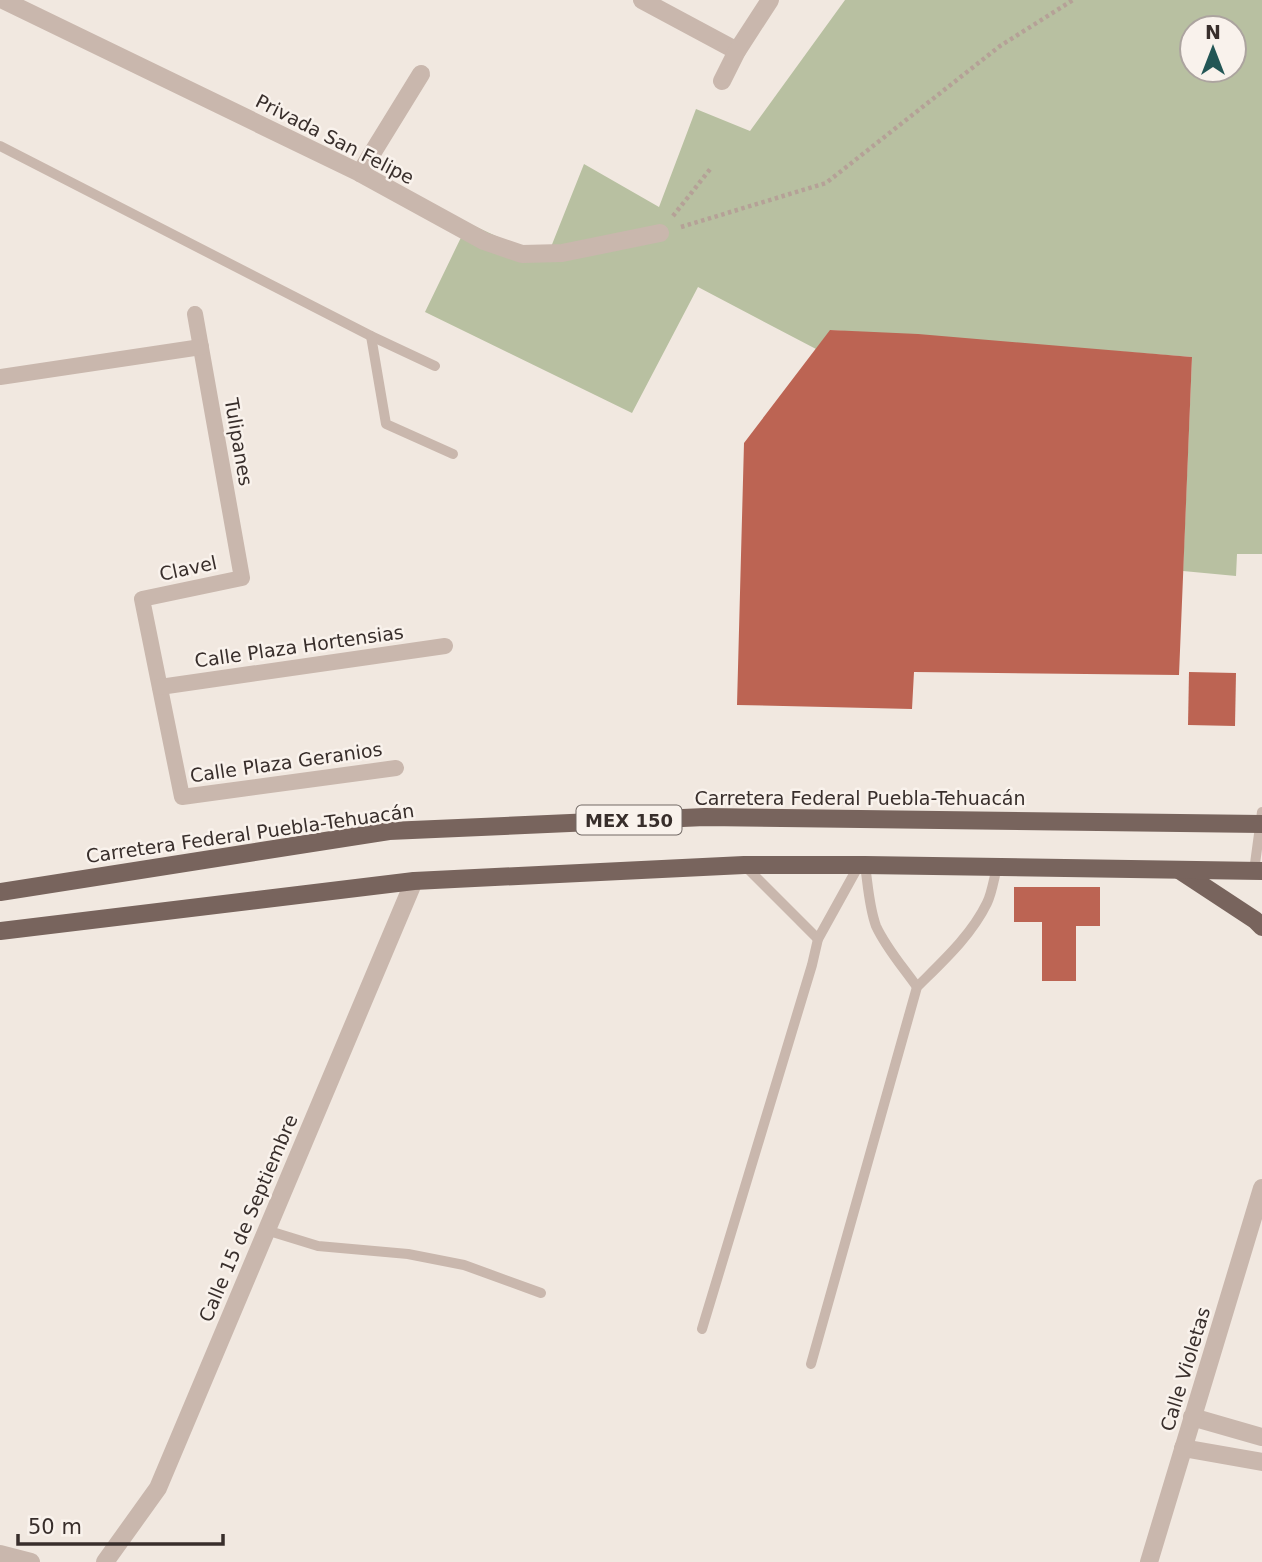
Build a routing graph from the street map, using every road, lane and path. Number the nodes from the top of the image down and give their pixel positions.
1 (2, 0) edge
2 (642, 0) edge
3 (770, 0) edge
4 (1073, 0) edge
5 (737, 51) junction
6 (421, 74) dead end
7 (722, 81) dead end
8 (0, 146) edge
9 (710, 169) dead end
10 (360, 173) junction
11 (660, 233) junction
12 (195, 314) dead end
13 (372, 336) junction
14 (201, 347) junction
15 (435, 366) dead end
16 (0, 377) edge
17 (453, 454) dead end
18 (242, 578) joint
19 (445, 646) dead end
20 (160, 687) junction
21 (396, 768) dead end
22 (1261, 820) edge
23 (744, 865) junction
24 (862, 865) junction
25 (997, 867) junction
26 (1180, 870) junction
27 (1258, 871) edge
28 (414, 881) junction
29 (0, 892) edge
30 (1262, 927) edge
31 (0, 931) edge
32 (818, 939) junction
33 (917, 987) junction
34 (1262, 1188) edge
35 (266, 1230) junction
36 (541, 1293) dead end
37 (702, 1329) dead end
38 (811, 1364) dead end
39 (1192, 1417) junction
40 (1262, 1437) edge
41 (1183, 1448) junction
42 (1262, 1462) edge
43 (0, 1554) edge
44 (31, 1562) edge
45 (105, 1562) edge
46 (1149, 1562) edge

1 - 10 street, Privada San Felipe
2 - 5 street
3 - 5 street
4 - 11 path
5 - 7 street
6 - 10 street
8 - 13 lane
9 - 11 path
10 - 11 street, Privada San Felipe
12 - 14 street, Tulipanes
13 - 15 lane
13 - 17 lane
14 - 16 street
14 - 18 street, Tulipanes
18 - 20 street, Clavel
19 - 20 street, Calle Plaza Hortensias
20 - 21 street, Calle Plaza Geranios
22 - 27 lane
22 - 29 main road, Carretera Federal Puebla-Tehuacán / MEX 150
23 - 24 main road
23 - 28 main road
23 - 32 lane
24 - 25 main road
24 - 32 lane
24 - 33 lane
25 - 26 main road
25 - 33 lane
26 - 27 main road
26 - 30 main road
28 - 31 main road
28 - 35 street, Calle 15 de Septiembre
32 - 37 lane
33 - 38 lane
34 - 39 street, Calle Violetas
35 - 36 lane
35 - 45 street, Calle 15 de Septiembre
39 - 40 street
39 - 41 street, Calle Violetas
41 - 42 street
41 - 46 street, Calle Violetas
43 - 44 street

